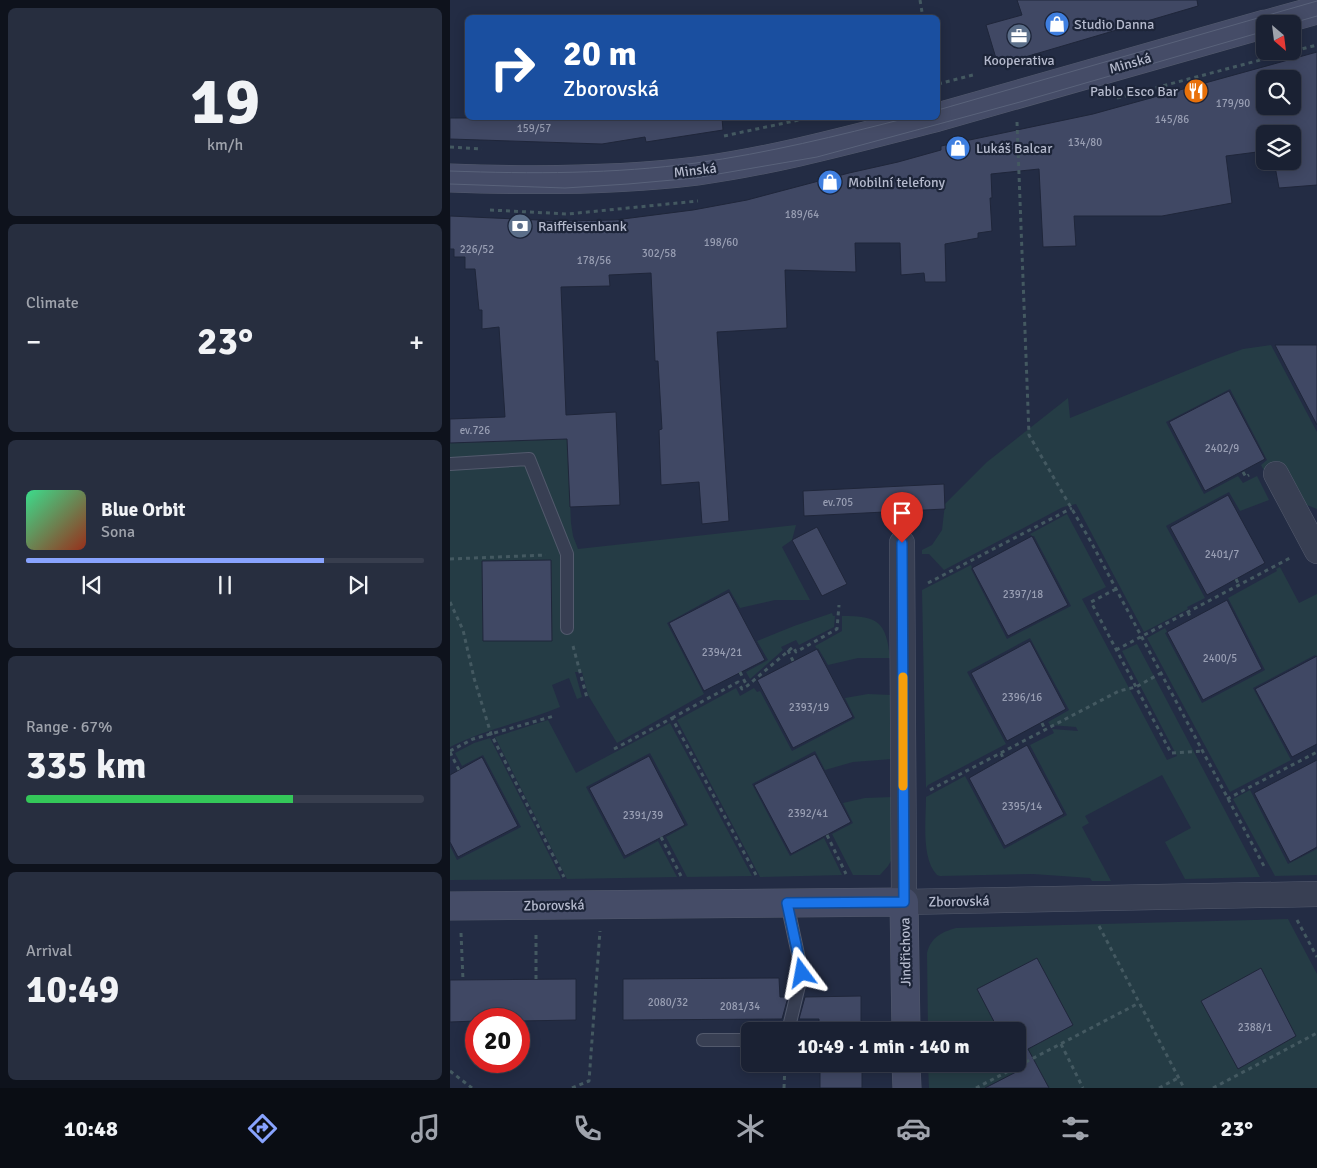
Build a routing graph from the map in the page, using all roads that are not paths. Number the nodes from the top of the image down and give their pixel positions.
1 (1317, 10) edge
2 (1299, 15) edge
3 (1256, 27) edge
4 (940, 116) edge
5 (925, 120) edge
6 (450, 178) edge
7 (450, 464) edge
8 (1276, 474) dead end
9 (902, 543) dead end
10 (1317, 551) edge
11 (568, 628) road end
12 (1317, 894) edge
13 (904, 902) junction
14 (787, 903) junction
15 (450, 906) edge
16 (790, 1022) edge
17 (906, 1022) edge
18 (703, 1040) dead end
19 (741, 1040) edge
20 (906, 1072) edge
21 (907, 1088) edge

1 - 2 street, Minská
3 - 4 street, Minská
5 - 6 street, Minská
7 - 11 lane
8 - 10 street
9 - 13 street, Jindřichova
12 - 13 street, Zborovská
13 - 14 street, Zborovská
13 - 17 street, Jindřichova
14 - 15 street, Zborovská
14 - 16 lane
18 - 19 lane
20 - 21 street

